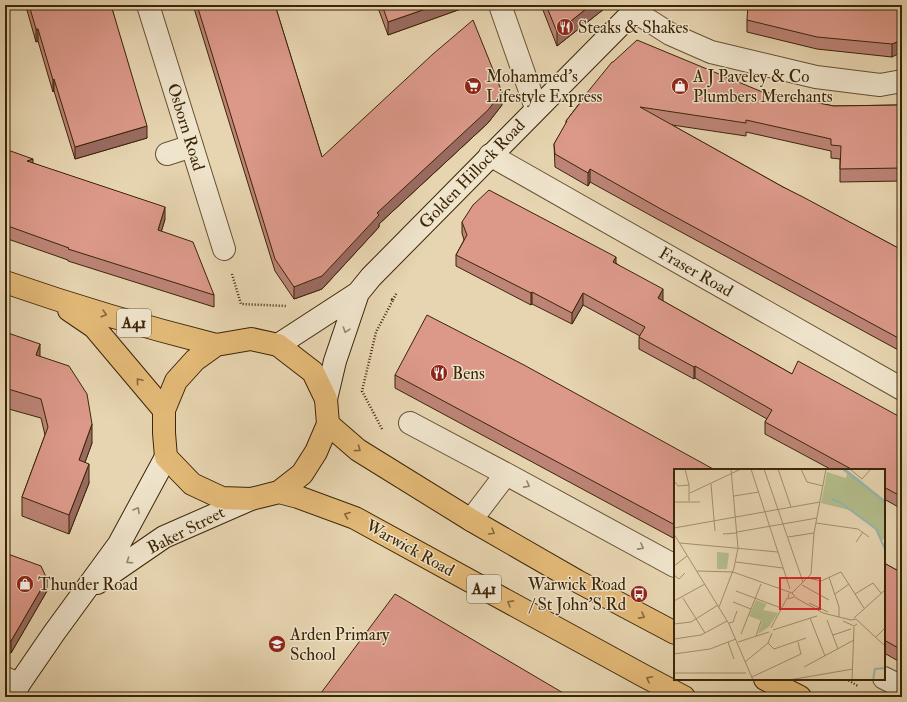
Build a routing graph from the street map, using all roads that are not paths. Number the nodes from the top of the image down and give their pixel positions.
1 (148, 5) edge
2 (500, 5) edge
3 (636, 8) edge
4 (902, 81) edge
5 (536, 108) junction
6 (192, 146) junction
7 (167, 154) dead end
8 (490, 155) junction
9 (224, 248) dead end
10 (5, 282) edge
11 (365, 285) junction
12 (53, 299) junction
13 (216, 345) junction
14 (278, 345) junction
15 (902, 389) edge
16 (326, 399) junction
17 (164, 410) junction
18 (410, 423) dead end
19 (328, 424) junction
20 (166, 458) junction
21 (506, 474) junction
22 (279, 492) junction
23 (251, 499) junction
24 (472, 520) junction
25 (674, 565) edge
26 (84, 592) junction
27 (674, 632) edge
28 (885, 678) edge
29 (767, 680) edge
30 (12, 686) edge
31 (902, 687) edge
32 (684, 697) edge
33 (800, 697) edge

1 - 6 street, Osborn Road
2 - 5 street
3 - 4 street
3 - 5 street, Golden Hillock Road
5 - 8 street, Golden Hillock Road
6 - 7 street
6 - 9 street, Osborn Road
8 - 11 street, Golden Hillock Road
8 - 15 street, Fraser Road
10 - 12 highway, A41
11 - 14 street, Golden Hillock Road
11 -> 16 street, Golden Hillock Road
12 -> 13 highway, A41
17 -> 12 highway, A41
13 - 14 highway
13 - 17 highway
14 - 16 highway
16 - 19 highway
17 - 20 highway
18 - 21 street
19 - 22 highway
19 -> 24 highway
20 - 23 highway
26 -> 20 street, Baker Street
21 - 24 street
21 -> 25 street
22 - 23 highway
32 -> 22 highway, Warwick Road / A41
23 -> 26 street, Baker Street
24 -> 27 highway
26 - 30 street, Baker Street
28 - 31 street
29 - 33 highway

